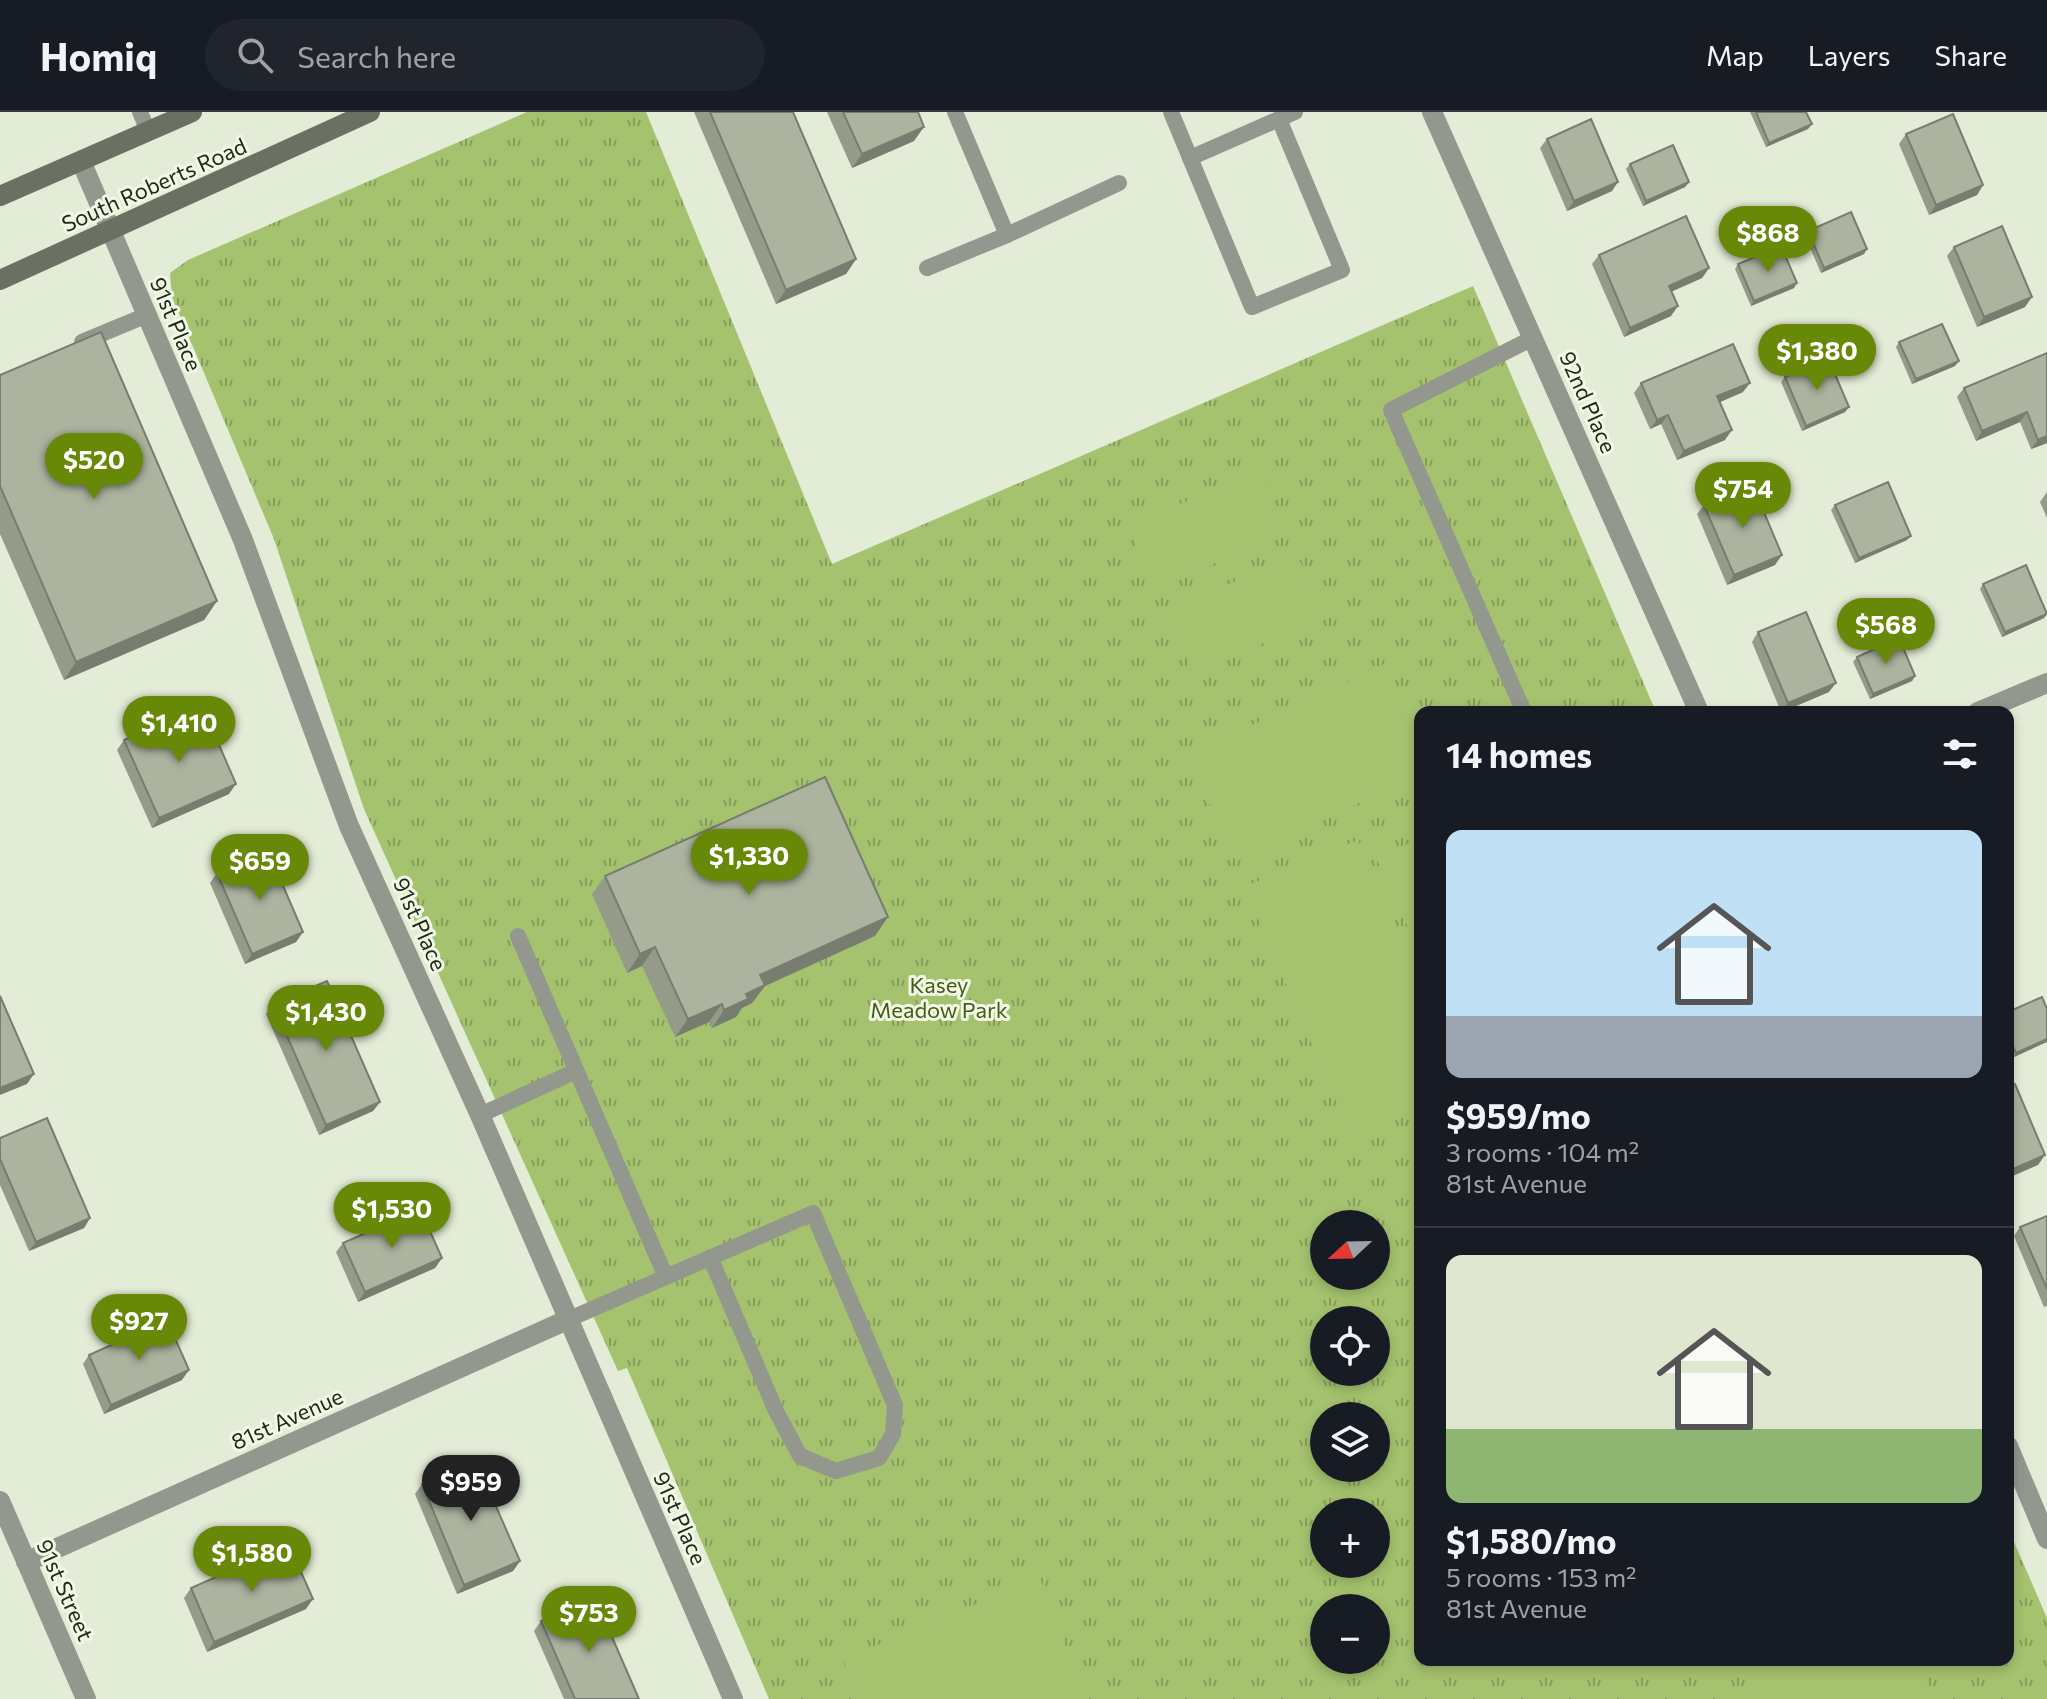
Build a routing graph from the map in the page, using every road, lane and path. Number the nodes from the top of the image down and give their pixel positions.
1 (140, 112) edge
2 (192, 112) edge
3 (370, 112) edge
4 (955, 112) edge
5 (1171, 112) edge
6 (1295, 112) edge
7 (1432, 112) edge
8 (1279, 119) junction
9 (148, 131) junction
10 (1190, 158) junction
11 (81, 161) junction
12 (1119, 183) dead end
13 (0, 196) edge
14 (111, 232) junction
15 (1007, 235) junction
16 (927, 268) dead end
17 (0, 280) edge
18 (147, 315) junction
19 (1533, 338) junction
20 (73, 346) edge
21 (2047, 683) edge
22 (1521, 706) edge
23 (1696, 706) edge
24 (1992, 706) edge
25 (518, 936) dead end
26 (576, 1071) junction
27 (480, 1115) junction
28 (710, 1257) junction
29 (665, 1275) junction
30 (567, 1320) junction
31 (2014, 1460) edge
32 (0, 1501) edge
33 (2047, 1539) edge
34 (26, 1562) junction
35 (79, 1697) edge
36 (733, 1699) edge

1 - 9 lane
2 - 9 street
3 - 14 street, South Roberts Road
4 - 15 lane
5 - 10 lane
6 - 8 lane
7 - 19 street, 92nd Place
8 - 10 lane
8 - 10 lane
9 - 11 street
11 - 13 street
11 - 14 street, 91st Place
12 - 15 lane
14 - 17 street, South Roberts Road
14 - 18 street, 91st Place
15 - 16 lane
18 - 20 lane
18 - 27 street, 91st Place
19 - 22 lane
19 - 23 street, 92nd Place
21 - 24 street
25 - 26 lane
26 - 27 lane
26 - 29 lane
27 - 30 street, 91st Place
28 - 28 lane
28 - 29 lane
29 - 30 lane
30 - 34 street, 81st Avenue
30 - 36 street, 91st Place
31 - 33 street
32 - 34 street, 91st Street
34 - 35 street, 91st Street

